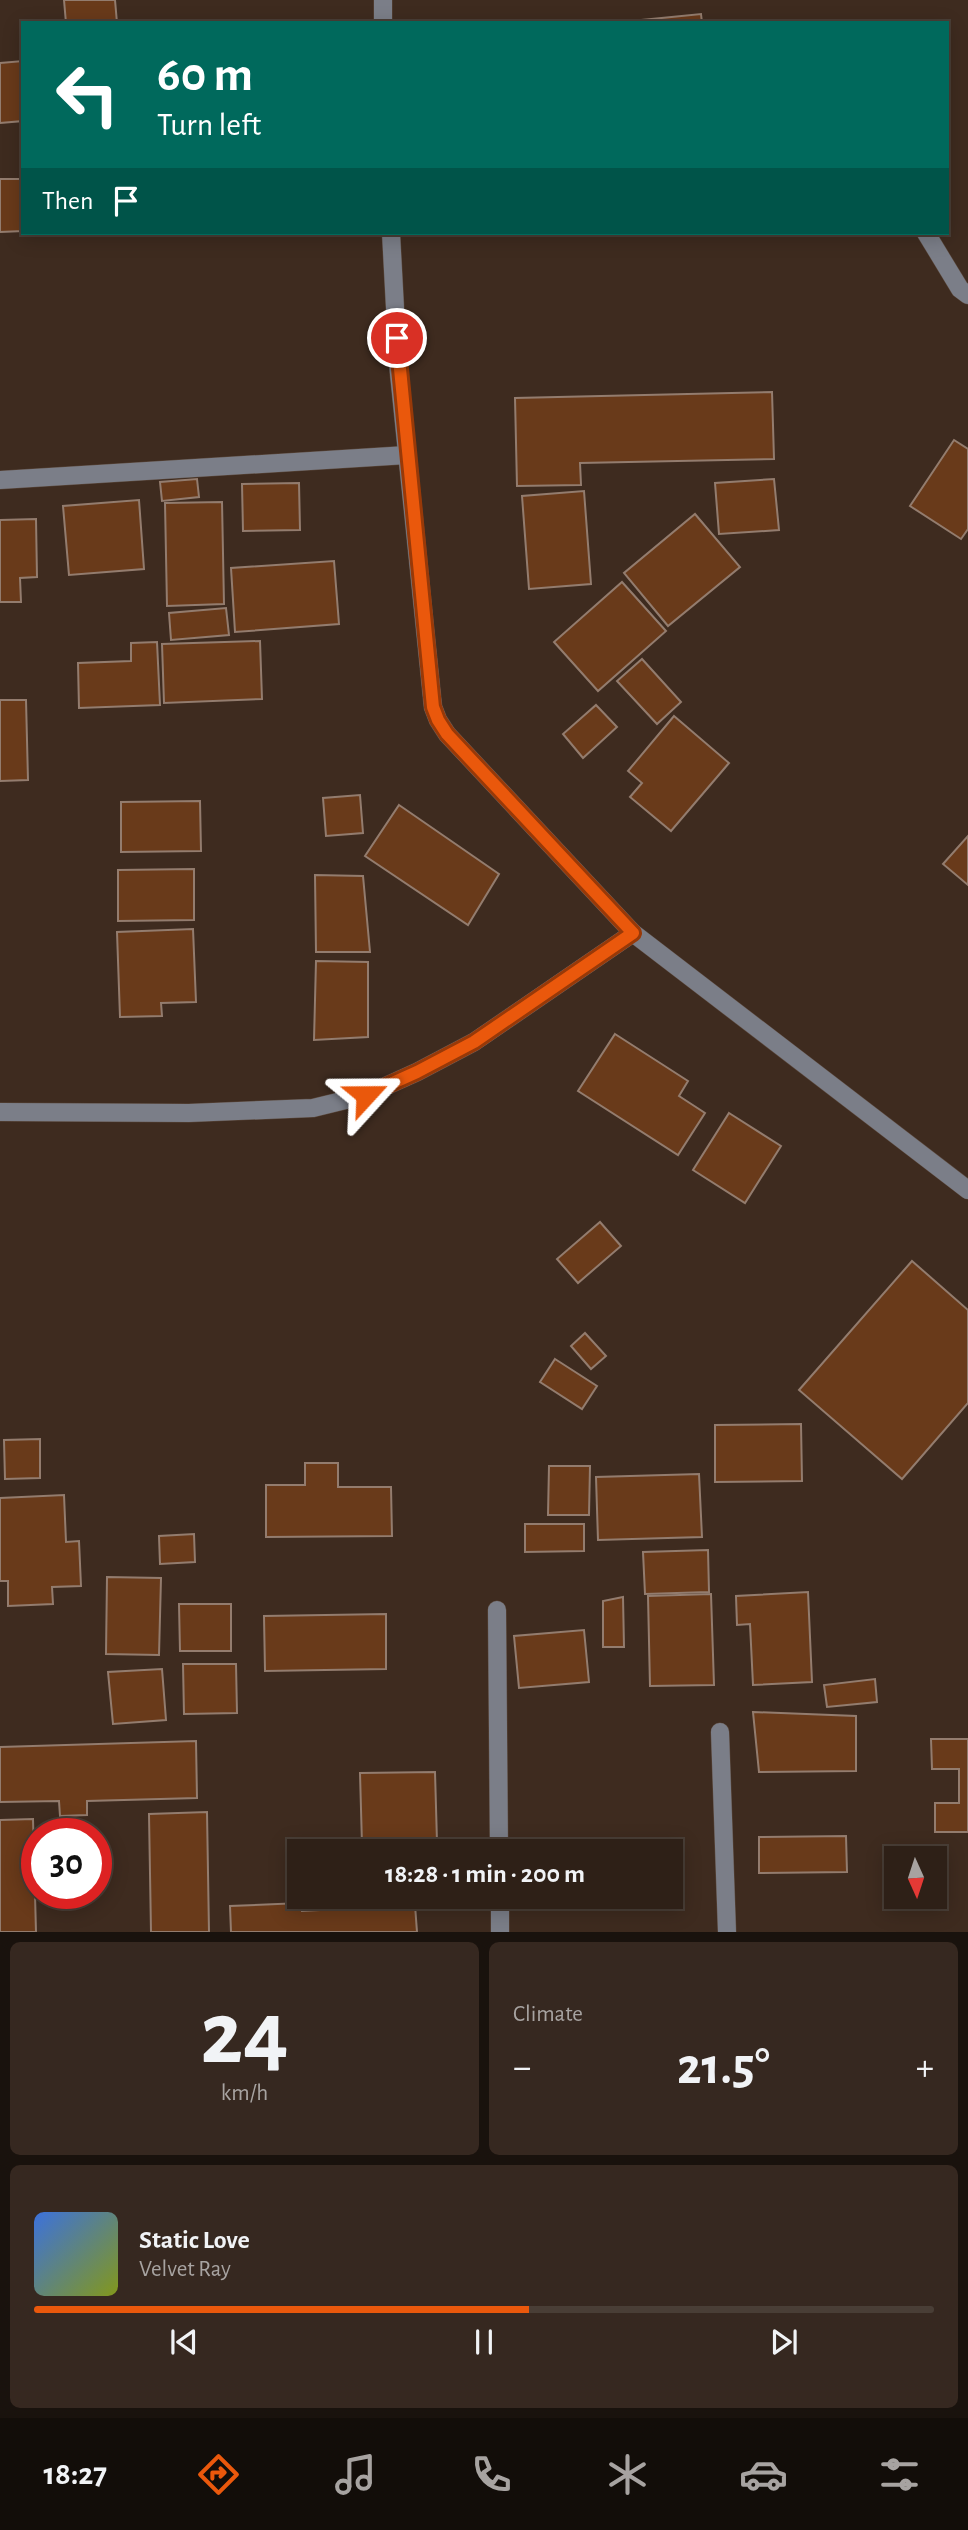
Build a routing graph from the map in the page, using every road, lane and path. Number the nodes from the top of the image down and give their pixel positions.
1 (383, 0) edge
2 (383, 21) edge
3 (391, 235) edge
4 (927, 235) edge
5 (968, 295) edge
6 (407, 455) junction
7 (0, 480) edge
8 (633, 933) junction
9 (0, 1112) edge
10 (968, 1190) edge
11 (498, 1610) dead end
12 (720, 1732) dead end
13 (499, 1839) edge
14 (499, 1909) edge
15 (500, 1931) edge
16 (727, 1931) edge

1 - 2 street
3 - 6 street
4 - 5 street
6 - 7 street
6 - 8 street
8 - 9 street
8 - 10 street
11 - 13 street
12 - 16 street
14 - 15 street

